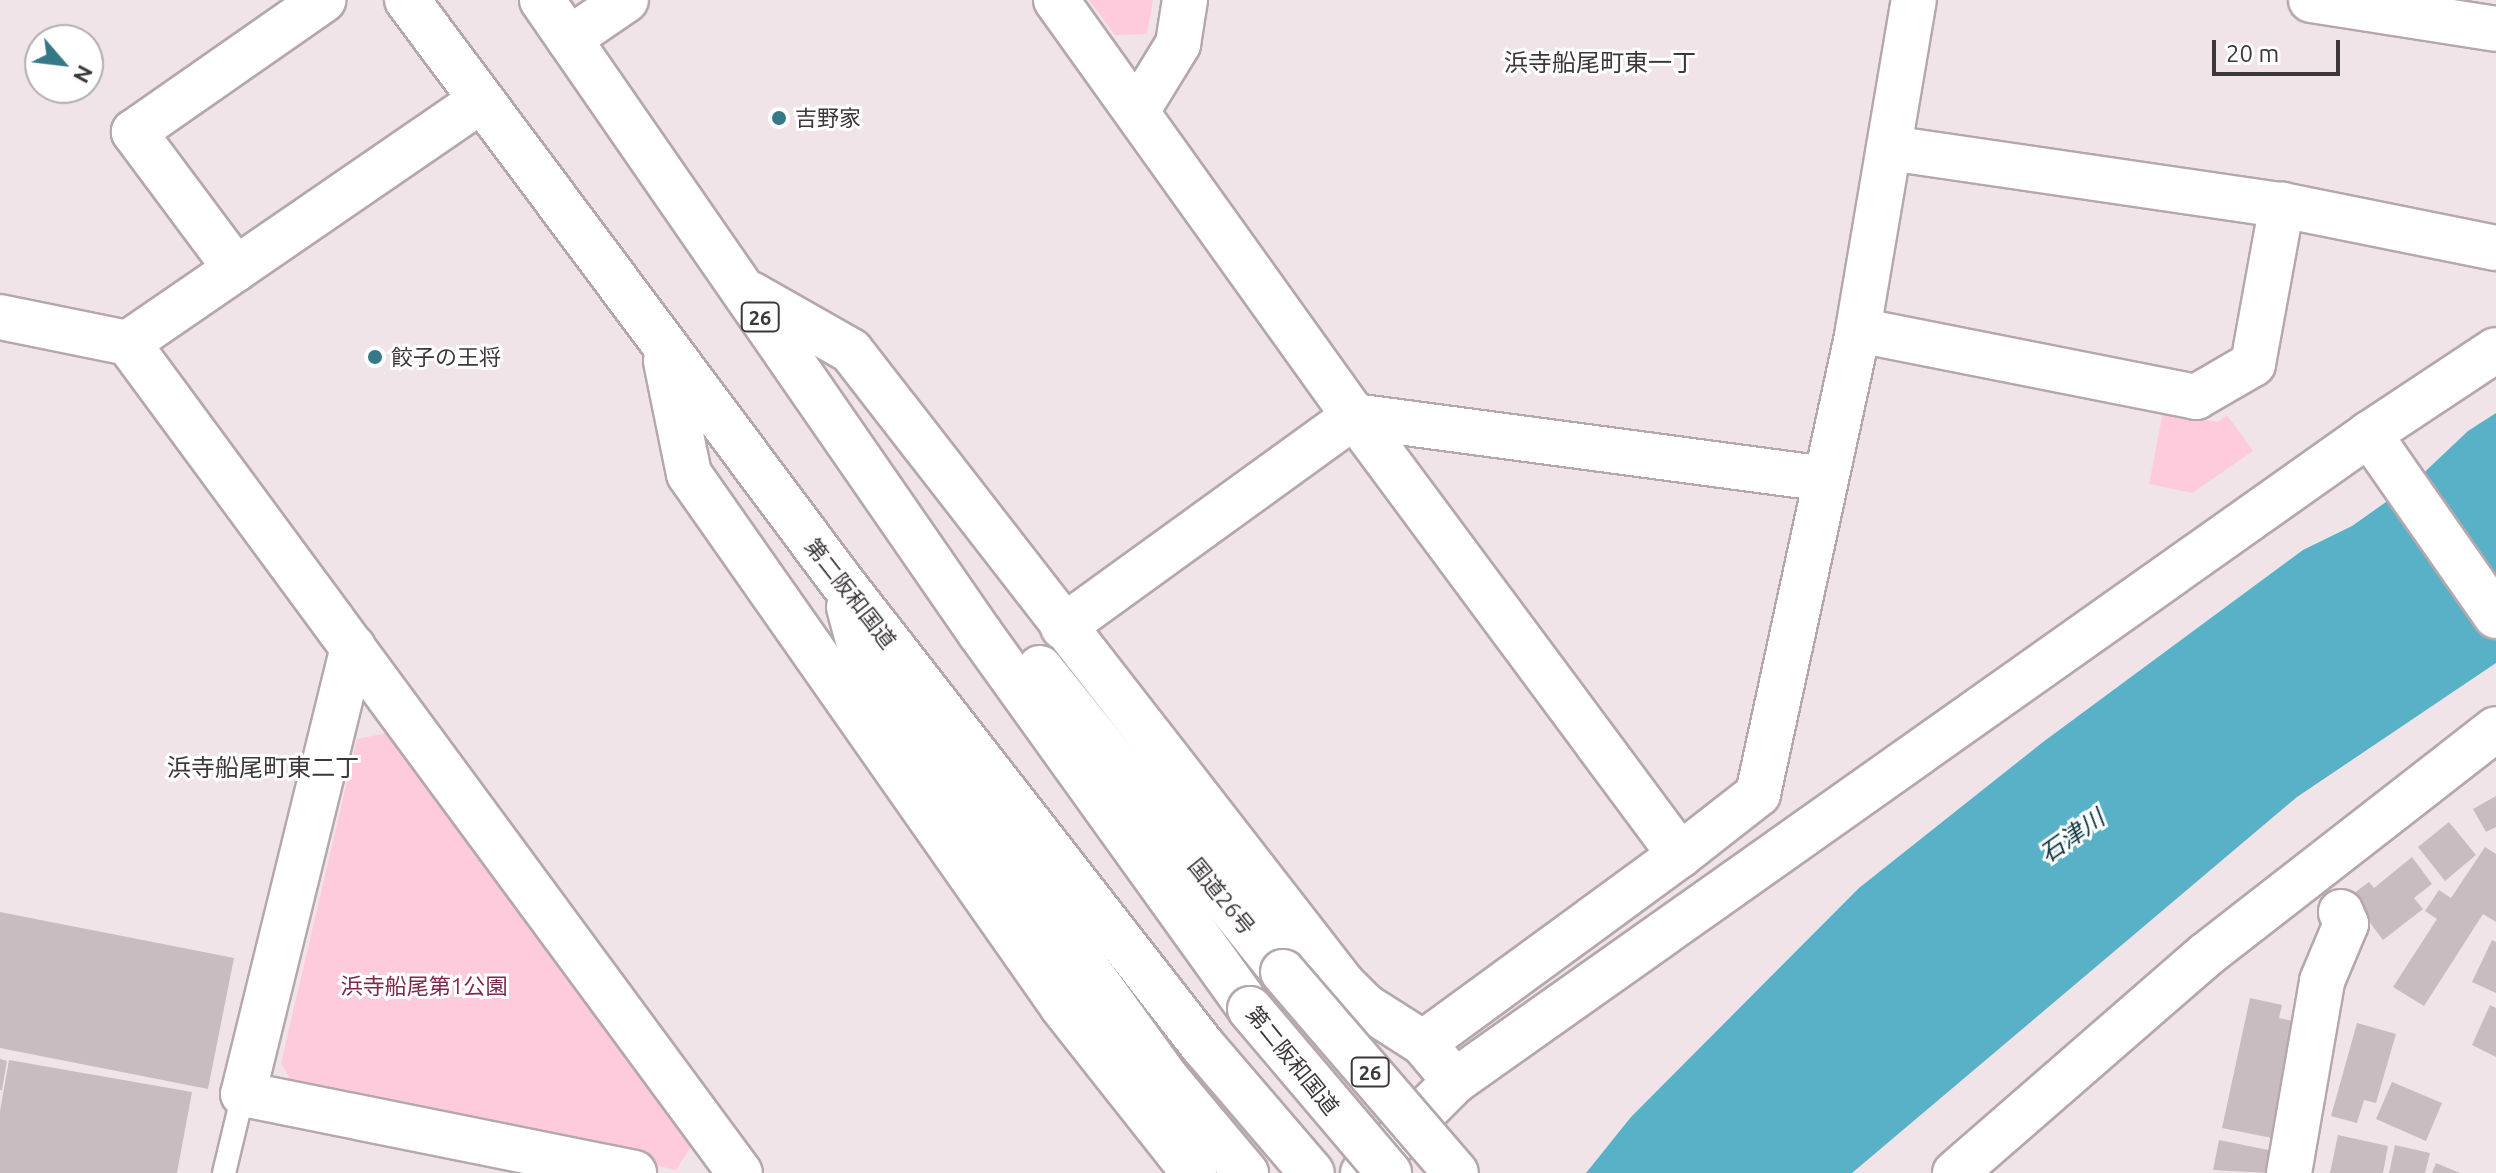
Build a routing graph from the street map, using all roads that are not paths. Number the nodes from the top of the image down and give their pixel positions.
1 (323, 0) edge
2 (407, 0) edge
3 (542, 0) edge
4 (626, 0) edge
5 (1056, 0) edge
6 (1185, 0) edge
7 (1914, 0) edge
8 (2317, 0) edge
9 (2496, 29) edge
10 (569, 39) junction
11 (479, 102) junction
12 (1137, 111) junction
13 (1889, 148) junction
14 (2282, 205) junction
15 (2496, 248) edge
16 (236, 269) junction
17 (739, 286) junction
18 (0, 317) edge
19 (1858, 330) junction
20 (128, 343) junction
21 (663, 348) junction
22 (2496, 350) edge
23 (1354, 416) junction
24 (2369, 434) junction
25 (1825, 479) junction
26 (841, 581) junction
27 (2496, 616) edge
28 (1063, 627) junction
29 (980, 633) junction
30 (353, 647) junction
31 (2496, 729) edge
32 (1680, 855) junction
33 (2341, 912) dead end
34 (1423, 1043) junction
35 (1455, 1081) junction
36 (243, 1094) junction
37 (224, 1173) edge
38 (634, 1173) edge
39 (740, 1173) edge
40 (1194, 1173) edge
41 (1246, 1173) edge
42 (1312, 1173) edge
43 (1363, 1173) edge
44 (1389, 1173) edge
45 (1456, 1173) edge
46 (1955, 1173) edge
47 (2289, 1173) edge

1 - 16 main road
2 - 11 main road, 第二阪和国道
3 - 10 main road, 第二阪和国道 / 26
4 - 10 main road
5 - 12 main road
6 - 12 main road
7 - 13 main road
8 - 9 main road
10 - 17 main road, 第二阪和国道 / 26
11 - 16 main road
11 - 21 main road, 第二阪和国道
12 - 23 main road
13 - 14 main road
13 - 19 main road
14 - 15 main road
14 - 19 main road
16 - 20 main road
17 - 28 main road
17 - 29 main road, 第二阪和国道 / 26
18 - 20 main road
19 - 25 main road
20 - 30 main road
21 - 26 main road, 第二阪和国道
21 - 40 main road
22 - 24 main road
23 - 25 main road
23 - 28 main road
23 - 32 main road
24 - 27 main road
24 - 35 main road
25 - 32 main road
26 - 41 main road
26 - 42 main road, 第二阪和国道
28 - 34 main road
29 - 44 main road, 第二阪和国道 / 26, bridge
29 - 45 main road, 国道26号 / 26, bridge
30 - 36 main road
30 - 39 main road
31 - 46 main road
32 - 34 main road
33 - 47 main road
34 - 35 main road
35 - 43 main road
36 - 37 lane
36 - 38 main road

